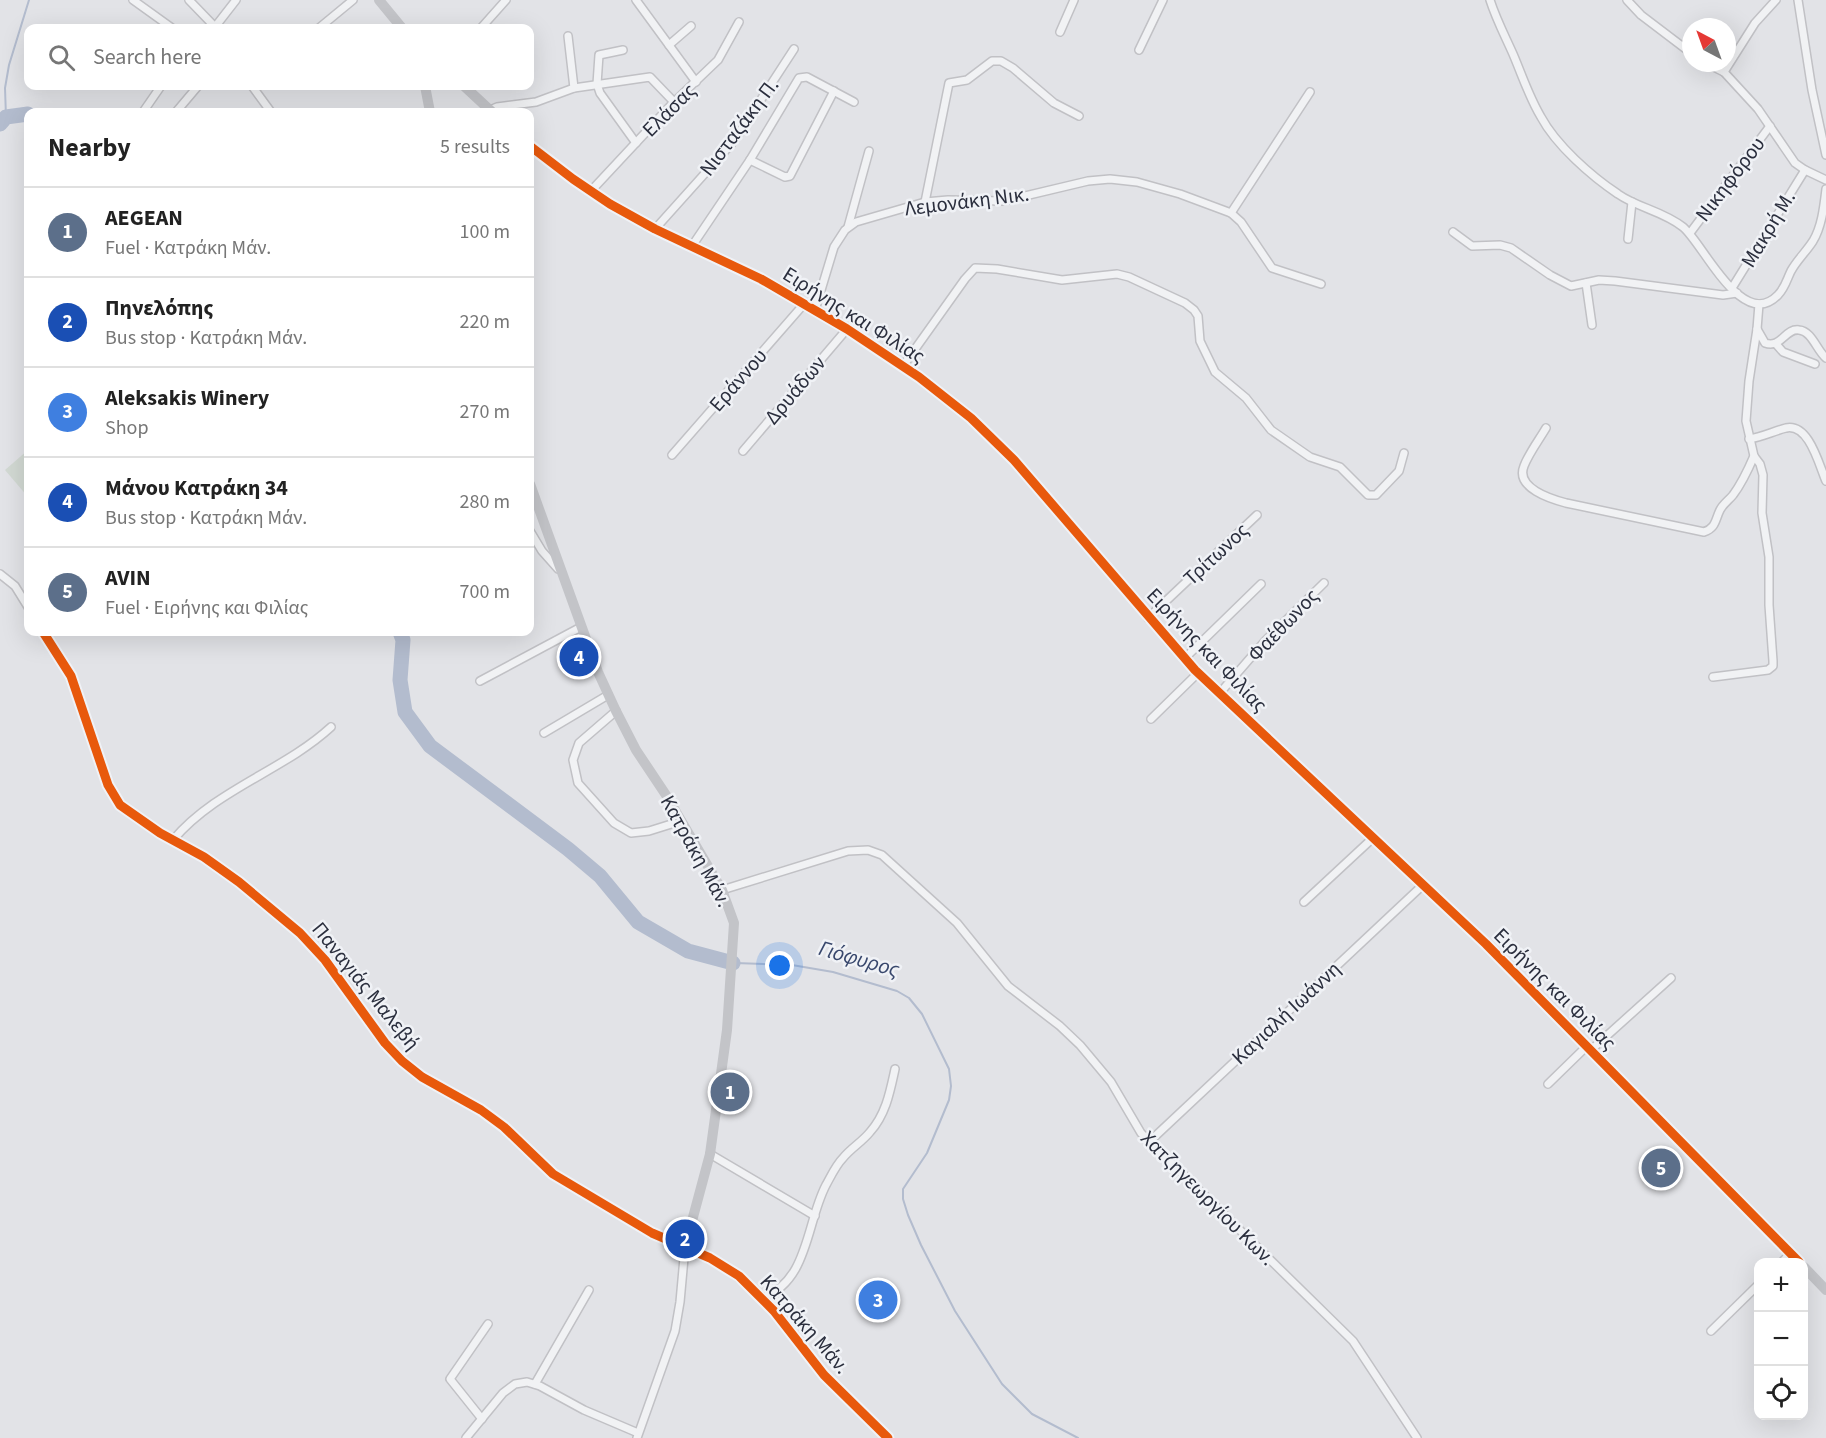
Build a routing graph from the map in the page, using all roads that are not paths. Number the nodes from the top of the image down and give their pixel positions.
1 (133, 0) edge
2 (189, 0) edge
3 (236, 0) edge
4 (353, 0) edge
5 (379, 0) edge
6 (507, 0) edge
7 (636, 0) edge
8 (1074, 0) edge
9 (1163, 0) edge
10 (1490, 0) edge
11 (1627, 0) edge
12 (1776, 0) edge
13 (1798, 0) edge
14 (739, 22) dead end
15 (166, 24) edge
16 (209, 24) edge
17 (215, 24) edge
18 (324, 24) edge
19 (399, 24) edge
20 (485, 24) edge
21 (690, 26) dead end
22 (1060, 32) dead end
23 (567, 36) dead end
24 (669, 45) junction
25 (1682, 46) edge
26 (794, 49) dead end
27 (623, 50) dead end
28 (1139, 50) dead end
29 (1736, 53) edge
30 (1724, 72) edge
31 (696, 82) junction
32 (597, 84) junction
33 (574, 88) junction
34 (158, 90) edge
35 (195, 90) edge
36 (255, 90) edge
37 (426, 90) edge
38 (468, 90) edge
39 (834, 91) junction
40 (1310, 92) dead end
41 (674, 102) junction
42 (854, 102) dead end
43 (146, 108) edge
44 (179, 108) edge
45 (268, 108) edge
46 (429, 108) edge
47 (488, 108) edge
48 (496, 108) edge
49 (1079, 116) dead end
50 (1770, 126) junction
51 (636, 143) junction
52 (534, 149) edge
53 (869, 151) dead end
54 (1826, 155) edge
55 (750, 160) junction
56 (1804, 170) junction
57 (1826, 180) edge
58 (1826, 189) edge
59 (590, 192) junction
60 (925, 202) junction
61 (1632, 202) junction
62 (1231, 213) junction
63 (848, 227) junction
64 (655, 229) junction
65 (1453, 232) dead end
66 (1690, 233) junction
67 (1628, 239) dead end
68 (692, 246) junction
69 (1586, 283) junction
70 (1322, 285) dead end
71 (1735, 291) junction
72 (804, 304) junction
73 (1759, 304) junction
74 (815, 310) junction
75 (1592, 325) dead end
76 (847, 329) junction
77 (1757, 329) junction
78 (1776, 344) junction
79 (1826, 358) edge
80 (1815, 364) dead end
81 (903, 366) junction
82 (1546, 428) dead end
83 (1749, 439) junction
84 (743, 451) dead end
85 (1404, 453) dead end
86 (672, 455) dead end
87 (1754, 456) junction
88 (1826, 482) edge
89 (534, 496) edge
90 (1257, 515) dead end
91 (534, 538) edge
92 (560, 571) junction
93 (0, 574) edge
94 (1324, 583) dead end
95 (1261, 584) dead end
96 (24, 601) edge
97 (1148, 618) junction
98 (581, 627) junction
99 (46, 636) edge
100 (1184, 659) junction
101 (1198, 673) junction
102 (1713, 677) dead end
103 (480, 681) dead end
104 (1219, 694) junction
105 (608, 695) junction
106 (615, 711) junction
107 (1151, 719) dead end
108 (332, 728) dead end
109 (544, 733) dead end
110 (681, 821) junction
111 (1374, 837) junction
112 (173, 840) junction
113 (1424, 884) junction
114 (722, 890) junction
115 (1304, 902) dead end
116 (1671, 978) dead end
117 (1589, 1048) junction
118 (895, 1069) dead end
119 (1548, 1084) dead end
120 (1149, 1142) junction
121 (710, 1154) junction
122 (815, 1216) junction
123 (685, 1247) junction
124 (1790, 1254) junction
125 (1786, 1258) edge
126 (1794, 1258) edge
127 (1808, 1272) edge
128 (1754, 1289) edge
129 (589, 1290) dead end
130 (1826, 1290) edge
131 (762, 1298) junction
132 (488, 1324) dead end
133 (1711, 1330) dead end
134 (535, 1384) junction
135 (482, 1419) junction
136 (638, 1436) edge
137 (466, 1438) edge
138 (888, 1438) edge
139 (1417, 1438) edge

1 - 15 street
2 - 16 street
3 - 17 street
4 - 18 street
5 - 19 street
6 - 20 street
7 - 24 street
8 - 22 street
9 - 28 street
10 - 61 street
11 - 25 street
12 - 29 street
13 - 54 street
14 - 31 street, Ελάσας
21 - 24 street
23 - 33 street
24 - 31 street
26 - 64 street, Νισταζάκη Π.
27 - 32 street
30 - 50 street
31 - 41 street, Ελάσας
32 - 33 street
32 - 41 street
32 - 51 street
33 - 48 street
34 - 43 street
35 - 44 street
36 - 45 street
37 - 46 street
38 - 47 street
39 - 42 street
39 - 55 street
39 - 55 street
40 - 62 street
41 - 51 street, Ελάσας
49 - 60 street
50 - 56 street
50 - 66 street, Νικηφόρου
51 - 59 street, Ελάσας
52 - 59 street, Ειρήνης και Φιλίας
53 - 63 street
55 - 68 street
56 - 57 street
56 - 71 street, Μακρή Μ.
58 - 73 street
59 - 64 street, Ειρήνης και Φιλίας
60 - 62 street, Λεμονάκη Νικ.
60 - 63 street, Λεμονάκη Νικ.
61 - 66 street
61 - 67 street
62 - 70 street, Λεμονάκη Νικ.
63 - 74 street
64 - 68 street, Ειρήνης και Φιλίας
65 - 69 street
66 - 71 street
68 - 72 street, Ειρήνης και Φιλίας
69 - 71 street
69 - 75 street
71 - 73 street
72 - 74 street, Ειρήνης και Φιλίας
72 - 86 street, Εράννου
73 - 77 street
74 - 76 street, Ειρήνης και Φιλίας
76 - 81 street, Ειρήνης και Φιλίας
76 - 84 street, Δρυάδων
77 - 78 street
77 - 83 street
78 - 79 street
78 - 80 street
81 - 85 street
81 - 97 street, Ειρήνης και Φιλίας
82 - 87 street
83 - 87 street
83 - 88 street
87 - 102 street
89 - 92 street, Κατράκη Μάν.
90 - 97 street, Τρίτωνος
91 - 92 street
92 - 98 street, Κατράκη Μάν.
93 - 96 street
94 - 104 street, Φαέθωνος
95 - 100 street
97 - 100 street, Ειρήνης και Φιλίας
98 - 103 street
98 - 105 street, Κατράκη Μάν.
99 - 112 street, Παναγιάς Μαλεβή
100 - 101 street, Ειρήνης και Φιλίας
101 - 104 street, Ειρήνης και Φιλίας
101 - 107 street
104 - 111 street, Ειρήνης και Φιλίας
105 - 106 street, Κατράκη Μάν.
105 - 109 street
106 - 110 street, Κατράκη Μάν.
106 - 110 street
108 - 112 street
110 - 114 street, Κατράκη Μάν.
111 - 113 street, Ειρήνης και Φιλίας
111 - 115 street
112 - 123 street, Παναγιάς Μαλεβή
113 - 117 street, Ειρήνης και Φιλίας
113 - 120 street, Καγιαλή Ιωάννη
114 - 120 street, Χατζηγεωργίου Κων.
114 - 121 street, Κατράκη Μάν.
116 - 117 street
117 - 119 street
117 - 124 street, Ειρήνης και Φιλίας
118 - 122 street
120 - 139 street, Χατζηγεωργίου Κων.
121 - 122 street
121 - 123 street, Κατράκη Μάν.
122 - 131 street
123 - 131 street, Κατράκη Μάν.
123 - 136 street
124 - 125 street
124 - 126 street, Ειρήνης και Φιλίας
127 - 130 street
128 - 133 street
129 - 134 street
131 - 138 street, Κατράκη Μάν.
132 - 135 street
134 - 135 street
134 - 136 street
135 - 137 street

